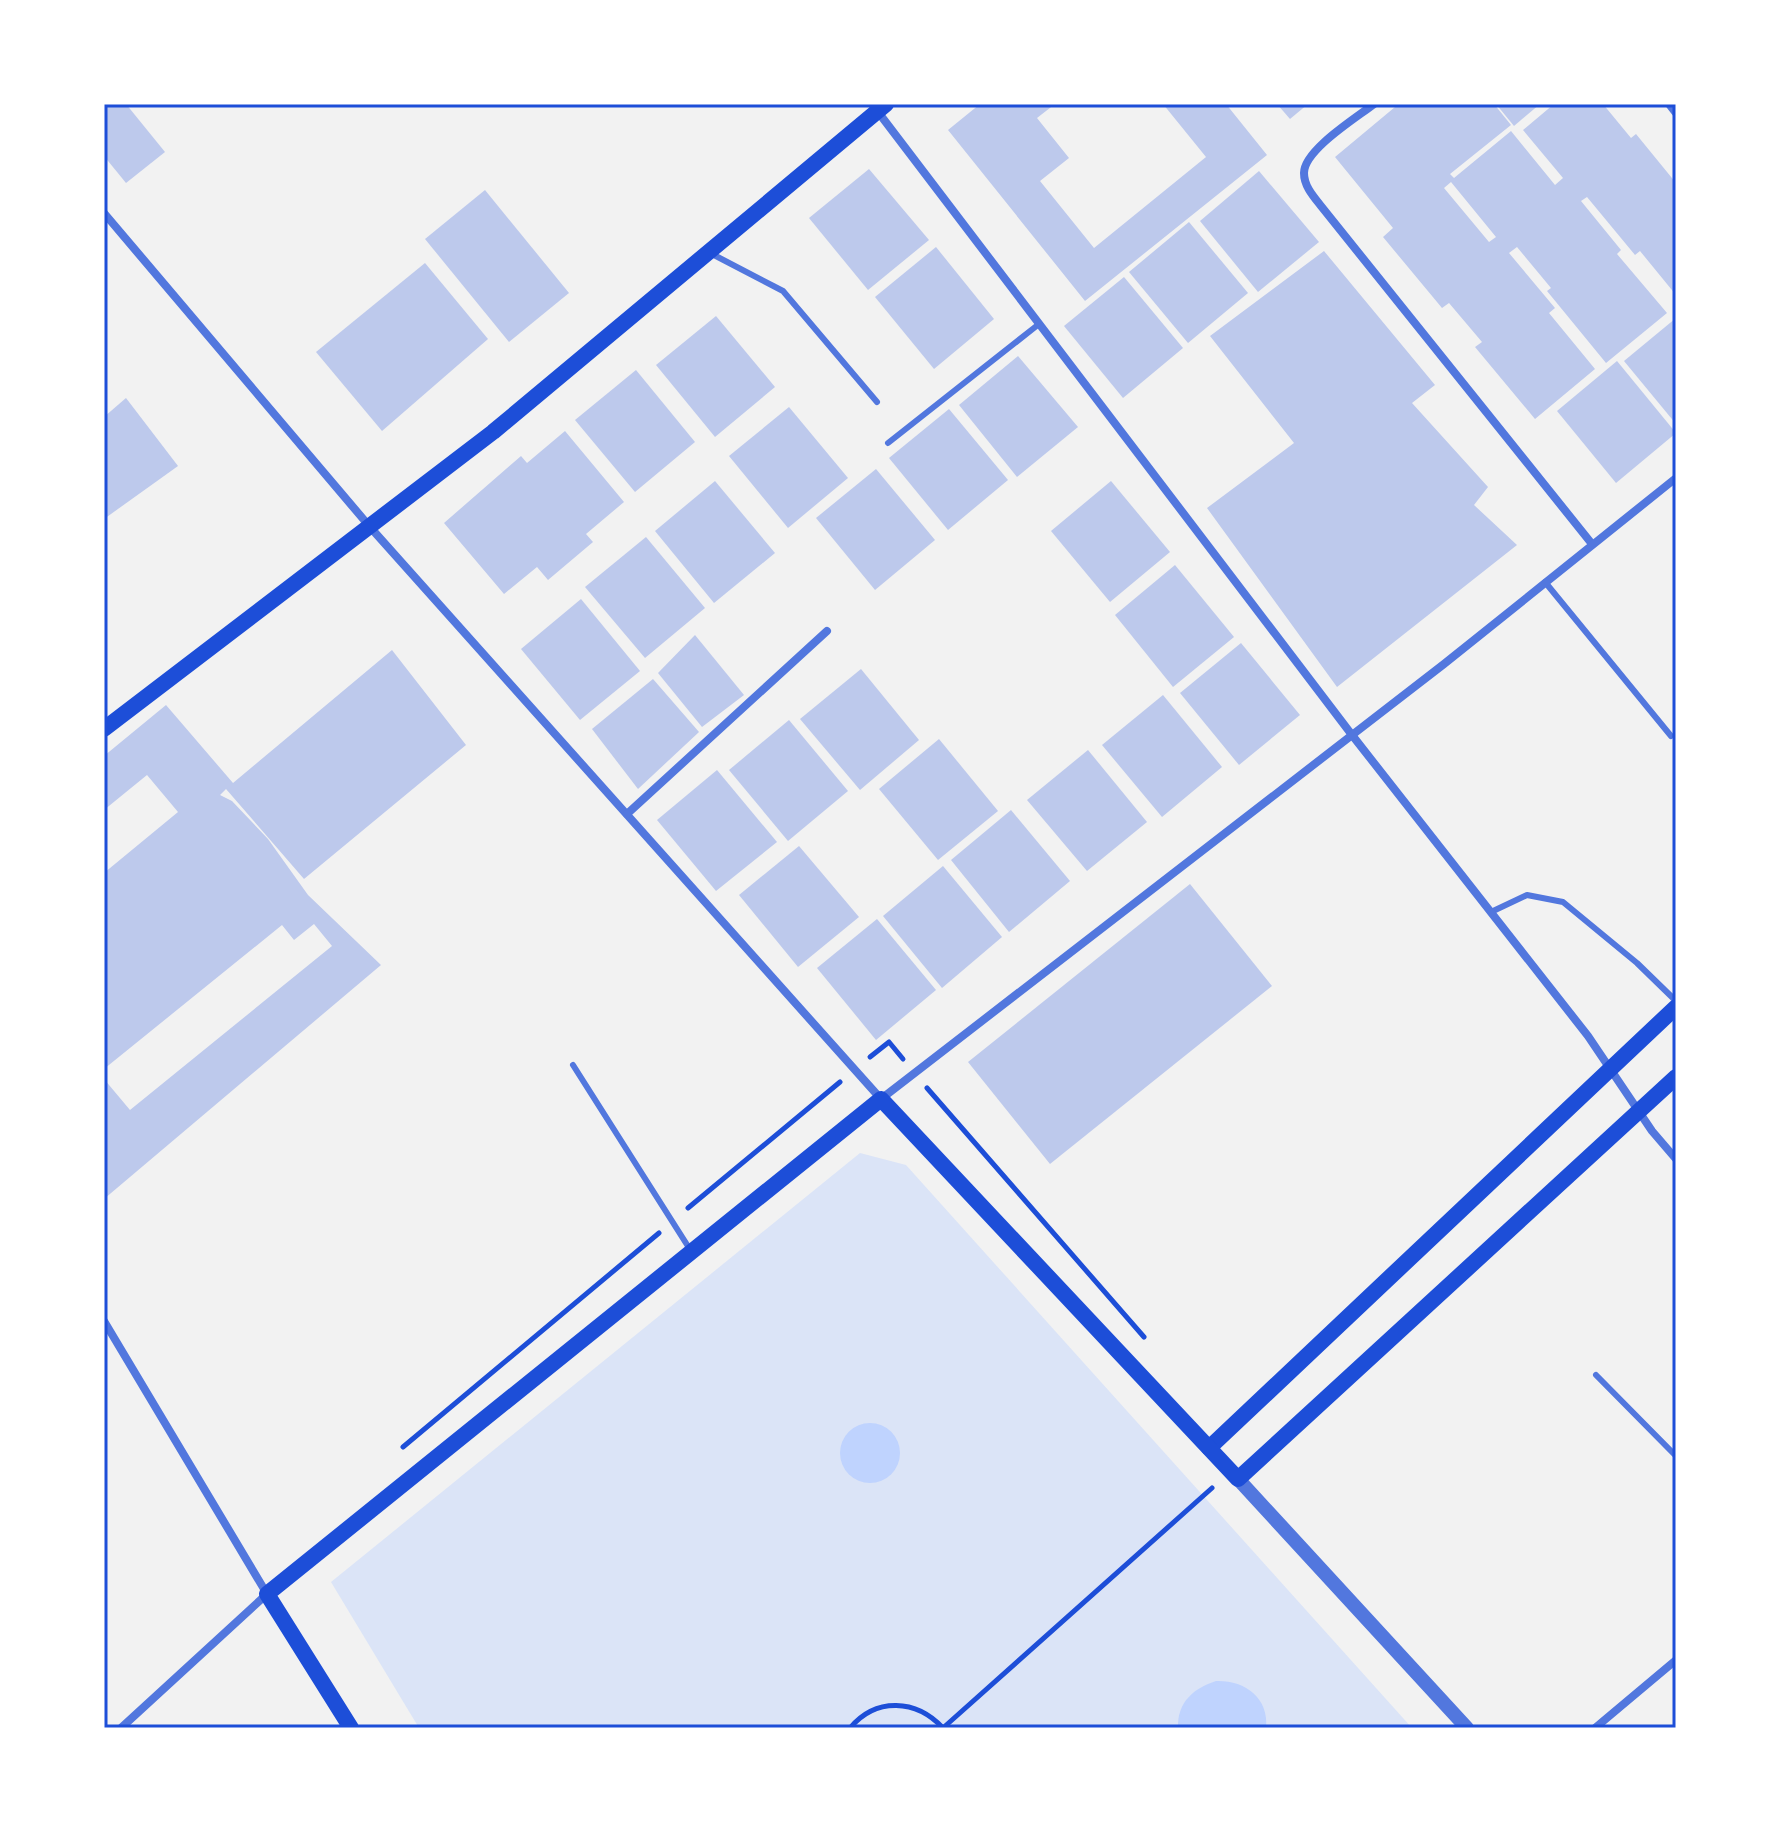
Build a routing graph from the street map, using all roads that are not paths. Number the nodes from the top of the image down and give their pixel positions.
1 (1374, 104) edge
2 (1669, 104) edge
3 (878, 106) edge
4 (1676, 113) edge
5 (104, 213) edge
6 (708, 252) junction
7 (1039, 324) junction
8 (877, 402) dead end
9 (888, 443) dead end
10 (1676, 478) edge
11 (370, 527) junction
12 (1592, 544) junction
13 (1545, 582) junction
14 (827, 631) dead end
15 (104, 729) edge
16 (1352, 735) junction
17 (1671, 736) dead end
18 (627, 814) junction
19 (1491, 912) junction
20 (1676, 1004) edge
21 (573, 1065) dead end
22 (1612, 1068) junction
23 (1676, 1077) edge
24 (881, 1099) junction
25 (1639, 1112) junction
26 (1676, 1159) edge
27 (692, 1252) junction
28 (104, 1321) edge
29 (1596, 1375) dead end
30 (1209, 1448) junction
31 (1676, 1456) edge
32 (1235, 1475) junction
33 (267, 1594) junction
34 (1676, 1660) edge
35 (121, 1728) edge
36 (351, 1728) edge
37 (1467, 1728) edge
38 (1595, 1728) edge

1 - 12 street
2 - 4 street
3 - 6 main road
3 - 7 street
5 - 11 street
6 - 8 lane
6 - 11 main road
7 - 9 lane
7 - 16 street
10 - 12 street
11 - 15 main road
11 - 18 street
12 - 13 street
13 - 16 street
13 - 17 lane
14 - 18 street
16 - 19 street
16 - 24 street
18 - 24 street
19 - 20 lane
19 - 22 street
20 - 22 main road
21 - 27 lane
22 - 25 street
22 - 30 main road
23 - 25 main road
24 - 27 main road
24 - 30 main road
25 - 26 street
25 - 32 main road
27 - 33 main road
28 - 33 street
29 - 31 lane
30 - 32 main road
32 - 37 street
33 - 35 street
33 - 36 main road
34 - 38 street

